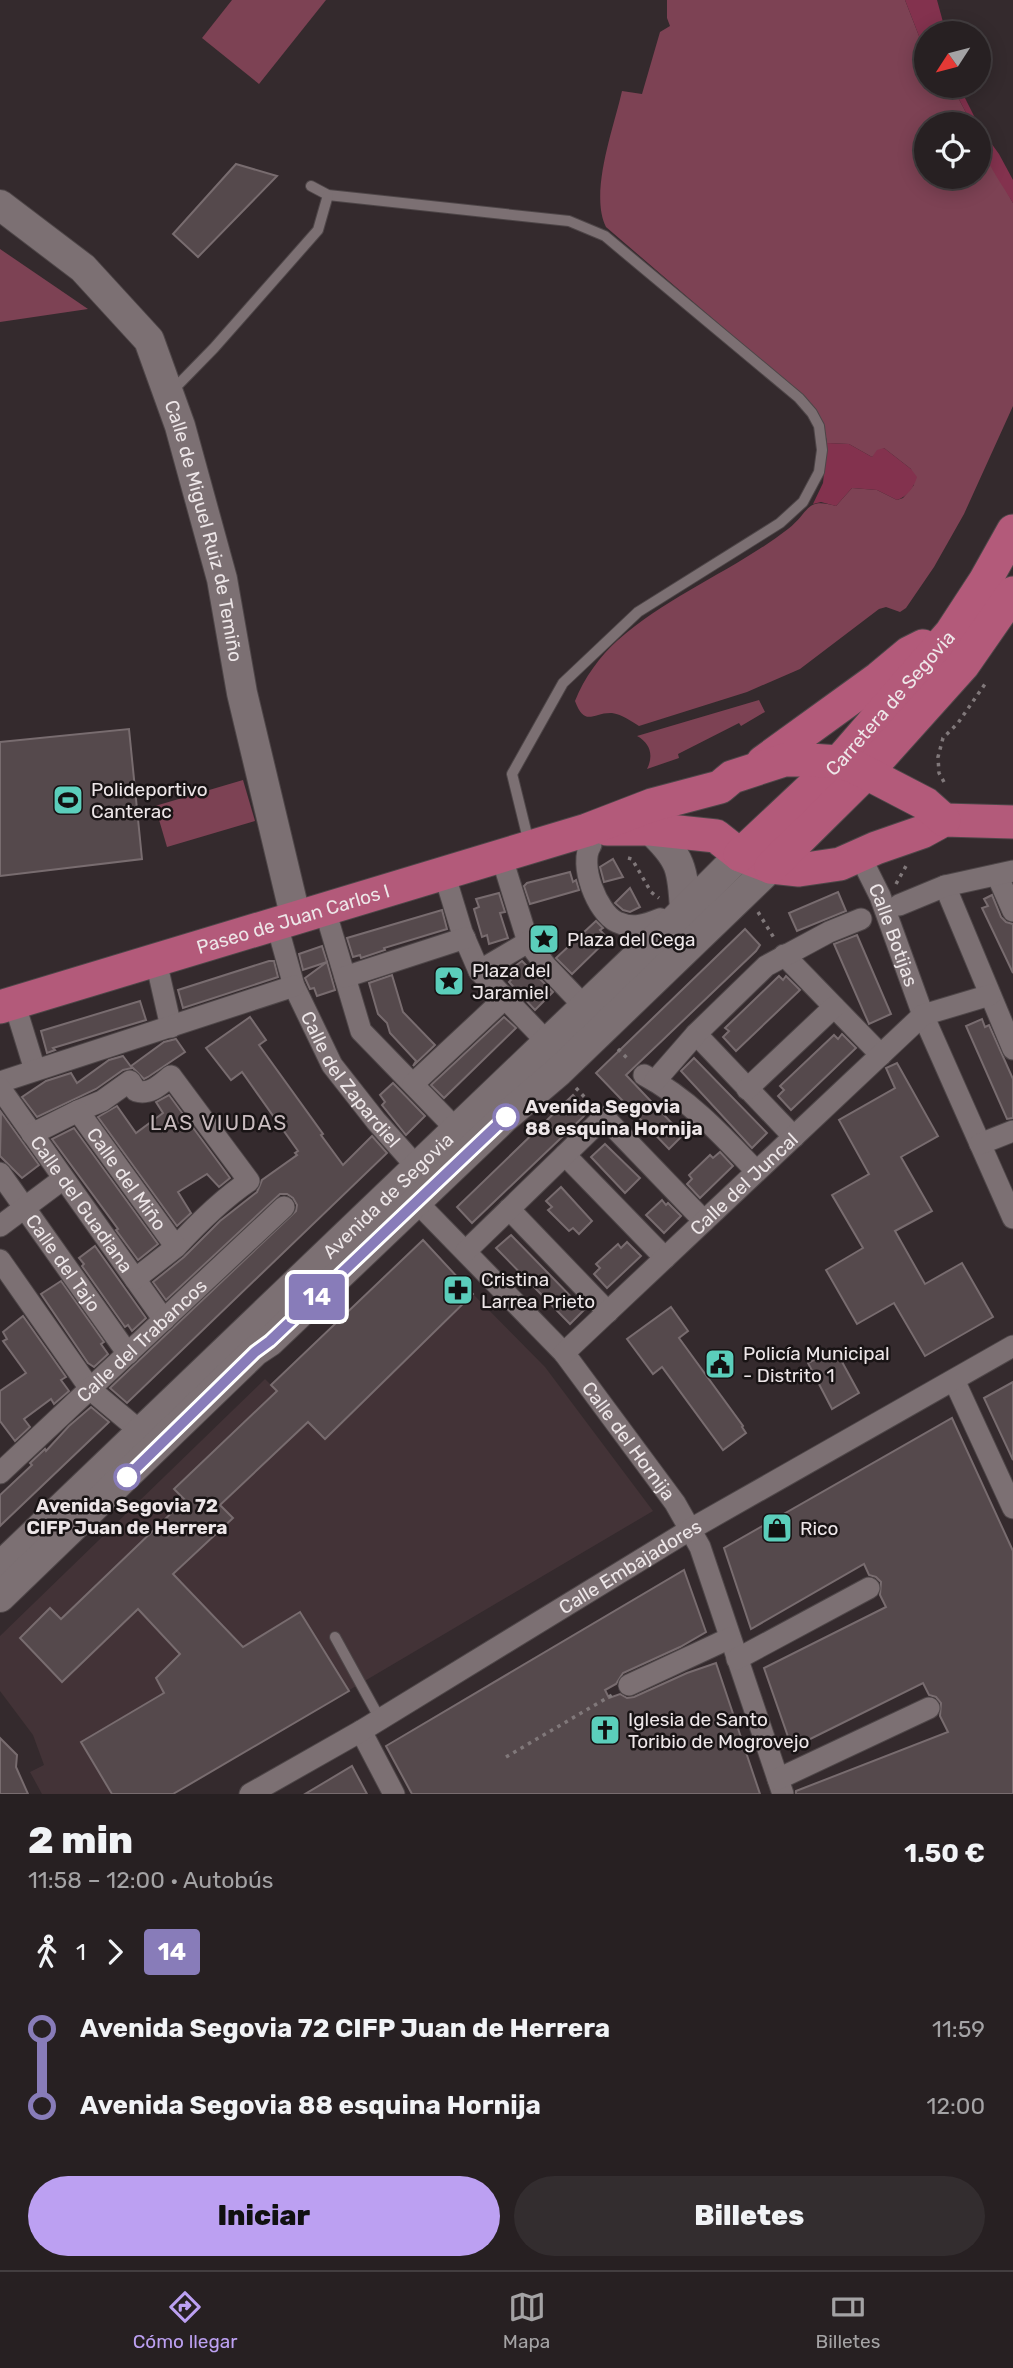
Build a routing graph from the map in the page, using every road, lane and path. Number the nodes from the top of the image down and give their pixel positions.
1 (311, 186) dead end
2 (328, 195) junction
3 (0, 205) edge
4 (169, 394) junction
5 (1013, 531) edge
6 (1013, 593) edge
7 (951, 633) junction
8 (906, 728) junction
9 (755, 768) junction
10 (864, 773) junction
11 (720, 787) junction
12 (935, 812) junction
13 (1013, 822) edge
14 (650, 829) junction
15 (589, 837) junction
16 (728, 845) junction
17 (516, 850) junction
18 (868, 852) junction
19 (771, 867) junction
20 (444, 873) junction
21 (1005, 873) edge
22 (945, 886) junction
23 (900, 905) dead end
24 (755, 906) dead end
25 (1013, 911) edge
26 (300, 918) junction
27 (676, 919) junction
28 (861, 919) dead end
29 (465, 938) junction
30 (528, 942) junction
31 (785, 955) junction
32 (156, 961) junction
33 (479, 971) junction
34 (345, 977) junction
35 (294, 986) junction
36 (990, 995) junction
37 (503, 1000) junction
38 (7, 1004) edge
39 (584, 1006) junction
40 (834, 1007) junction
41 (923, 1015) junction
42 (171, 1027) junction
43 (601, 1031) junction
44 (695, 1034) junction
45 (547, 1042) junction
46 (1013, 1049) edge
47 (881, 1055) junction
48 (35, 1070) junction
49 (559, 1071) junction
50 (649, 1078) junction
51 (0, 1082) edge
52 (413, 1084) junction
53 (0, 1088) edge
54 (747, 1089) junction
55 (78, 1111) junction
56 (604, 1117) junction
57 (456, 1129) junction
58 (1013, 1131) edge
59 (32, 1134) junction
60 (794, 1138) junction
61 (980, 1144) junction
62 (565, 1155) junction
63 (756, 1171) junction
64 (0, 1173) edge
65 (63, 1180) junction
66 (410, 1184) junction
67 (26, 1207) junction
68 (284, 1207) dead end
69 (509, 1209) junction
70 (1013, 1218) edge
71 (704, 1221) junction
72 (0, 1226) edge
73 (176, 1247) junction
74 (466, 1251) junction
75 (665, 1258) junction
76 (0, 1260) edge
77 (135, 1279) junction
78 (608, 1312) junction
79 (164, 1320) junction
80 (1013, 1346) edge
81 (564, 1353) junction
82 (128, 1354) junction
83 (954, 1380) junction
84 (91, 1390) junction
85 (140, 1431) junction
86 (3, 1461) edge
87 (1013, 1508) edge
88 (691, 1529) junction
89 (0, 1567) edge
90 (869, 1588) dead end
91 (0, 1597) edge
92 (335, 1637) dead end
93 (730, 1638) junction
94 (737, 1659) junction
95 (629, 1685) joint
96 (929, 1708) dead end
97 (380, 1719) junction
98 (361, 1731) junction
99 (506, 1757) dead end
100 (780, 1786) edge
101 (250, 1794) edge
102 (394, 1794) edge

1 - 2 lane
2 - 4 lane
2 - 17 lane
3 - 4 main road, Calle de Miguel Ruiz de Temiño
4 - 26 main road, Calle de Miguel Ruiz de Temiño
5 - 7 main road, Carretera de Segovia
6 - 8 main road, Carretera de Segovia
7 - 9 main road
7 - 10 main road, Carretera de Segovia
8 - 10 main road, Carretera de Segovia
8 - 12 main road
9 - 10 main road, Paseo de Juan Carlos I
9 - 11 main road, Paseo de Juan Carlos I
10 - 12 main road, Paseo de Juan Carlos I
10 - 16 main road, Carretera de Segovia
10 - 18 main road
10 - 19 main road, Carretera de Segovia
11 - 15 main road, Paseo de Juan Carlos I
11 - 16 main road
12 - 13 main road, Paseo de Juan Carlos I
12 - 18 main road, Paseo de Juan Carlos I
14 - 15 main road, Paseo de Juan Carlos I
14 - 16 main road, Paseo de Juan Carlos I
14 - 27 main road
15 - 17 main road, Paseo de Juan Carlos I
15 - 27 street
16 - 19 main road, Paseo de Juan Carlos I
16 - 27 main road, Avenida de Segovia
17 - 20 main road, Paseo de Juan Carlos I
17 - 30 street
18 - 19 main road, Paseo de Juan Carlos I
18 - 41 street, Calle Botijas
19 - 43 main road, Avenida de Segovia
20 - 26 main road, Paseo de Juan Carlos I
20 - 29 street
21 - 22 street
21 - 25 street
22 - 23 street
22 - 36 street
24 - 31 path
26 - 32 main road, Paseo de Juan Carlos I
26 - 34 street
26 - 35 street, Calle del Zapardiel
27 - 39 main road, Avenida de Segovia
28 - 31 street
29 - 33 street
29 - 34 street
30 - 33 street
30 - 39 street
31 - 40 street
31 - 44 street
32 - 38 main road, Paseo de Juan Carlos I
32 - 42 street
33 - 37 street
34 - 52 street
35 - 42 street
35 - 66 street, Calle del Zapardiel
36 - 41 street
36 - 46 street
37 - 45 street
37 - 52 street
38 - 48 street
39 - 45 main road, Avenida de Segovia
40 - 47 street
40 - 54 street
41 - 47 street, Calle del Juncal
41 - 61 street, Calle Botijas
42 - 48 street
43 - 49 main road, Avenida de Segovia
43 - 50 path
44 - 50 street
44 - 54 street
45 - 57 main road, Avenida de Segovia
47 - 60 street, Calle del Juncal
48 - 51 street
49 - 56 path
49 - 66 main road, Avenida de Segovia
50 - 63 street
52 - 57 street
53 - 59 street, Calle del Guadiana
54 - 60 street
55 - 59 street, Calle del Miño
55 - 73 street, Calle del Miño
55 - 73 street
56 - 62 street
56 - 71 street
57 - 66 main road, Avenida de Segovia
58 - 61 street
59 - 65 street, Calle del Guadiana
60 - 63 street, Calle del Juncal
61 - 70 street, Calle Botijas
62 - 69 street
62 - 75 street
63 - 71 street, Calle del Juncal
64 - 67 street, Calle del Tajo
65 - 67 street
65 - 77 street, Calle del Guadiana
66 - 74 street, Calle del Hornija
66 - 85 main road, Avenida de Segovia
66 - 91 main road, Avenida de Segovia
67 - 72 street
67 - 82 street, Calle del Tajo
68 - 79 street, Calle del Trabancos
69 - 74 street
69 - 78 street
71 - 75 street, Calle del Juncal
73 - 77 street, Calle del Miño
74 - 81 street, Calle del Hornija
75 - 78 street, Calle del Juncal
76 - 84 street
77 - 79 street, Calle del Guadiana
78 - 81 street, Calle del Juncal
79 - 82 street, Calle del Trabancos
80 - 83 street, Calle Embajadores
81 - 88 street, Calle del Hornija
82 - 84 street, Calle del Trabancos
83 - 87 street
83 - 88 street, Calle Embajadores
84 - 85 street
84 - 86 street, Calle del Trabancos
85 - 89 main road, Avenida de Segovia
88 - 93 street, Calle del Hornija
88 - 97 street, Calle Embajadores
90 - 94 street
92 - 97 lane
93 - 94 street, Calle del Hornija
93 - 95 street
94 - 100 street, Calle del Hornija
95 - 99 path
96 - 100 street
97 - 98 street, Calle Embajadores
98 - 101 street, Calle Embajadores
98 - 102 street

